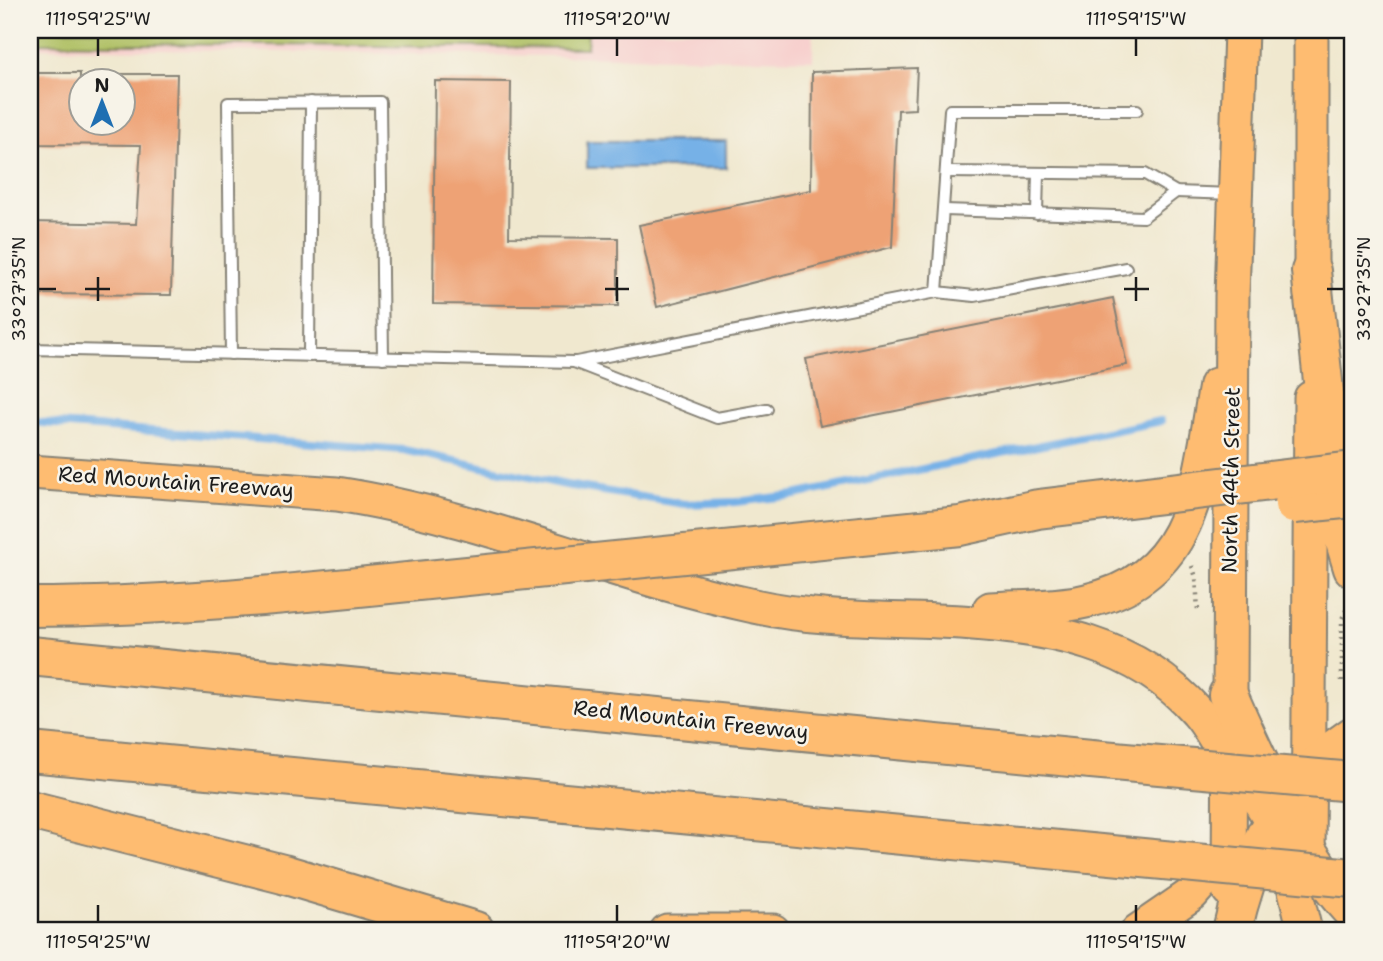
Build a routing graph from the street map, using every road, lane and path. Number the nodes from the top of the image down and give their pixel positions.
1 (1241, 30) edge
2 (1311, 30) edge
3 (311, 102) junction
4 (1137, 110) dead end
5 (946, 172) junction
6 (1038, 173) junction
7 (1176, 192) junction
8 (1236, 194) junction
9 (944, 210) junction
10 (1037, 214) junction
11 (1126, 268) dead end
12 (1311, 271) junction
13 (937, 292) junction
14 (1232, 296) junction
15 (30, 349) edge
16 (231, 354) junction
17 (309, 356) junction
18 (383, 358) junction
19 (574, 362) junction
20 (767, 409) dead end
21 (1353, 471) edge
22 (30, 472) edge
23 (1353, 498) edge
24 (960, 526) junction
25 (1189, 558) dead end
26 (1353, 568) edge
27 (1348, 606) dead end
28 (30, 607) edge
29 (1198, 616) dead end
30 (851, 618) junction
31 (30, 656) edge
32 (1342, 686) dead end
33 (1309, 688) junction
34 (1228, 695) junction
35 (1353, 736) edge
36 (30, 752) edge
37 (1230, 760) junction
38 (1308, 774) junction
39 (1353, 782) edge
40 (1272, 808) junction
41 (30, 810) edge
42 (1308, 851) junction
43 (1229, 852) junction
44 (1353, 878) edge
45 (1353, 912) edge
46 (475, 931) edge
47 (667, 931) edge
48 (771, 931) edge
49 (1138, 931) edge
50 (1231, 931) edge
51 (1307, 931) edge

1 - 8 main road, North 44th Street
2 - 12 main road
3 - 16 lane
3 - 17 lane
3 - 18 lane
4 - 5 lane
5 - 6 lane
5 - 9 lane
6 - 7 lane
6 - 10 lane
7 - 8 lane
7 - 10 lane
8 - 14 main road, North 44th Street
9 - 10 lane
9 - 13 lane
11 - 13 lane
12 - 26 highway
12 - 33 main road
13 - 19 lane
14 - 30 main road
14 - 34 main road, North 44th Street
15 - 16 lane
16 - 17 lane
17 - 18 lane
18 - 19 lane
19 - 20 lane
21 - 24 highway, bridge
22 - 30 main road, Red Mountain Freeway
23 - 24 highway, bridge
24 - 28 highway, bridge
25 - 29 path
27 - 32 path
30 - 37 main road
31 - 39 highway, Red Mountain Freeway, bridge
33 - 38 main road
33 - 40 main road
34 - 37 main road, North 44th Street
34 - 40 highway
35 - 38 highway
36 - 44 highway, bridge
37 - 40 main road
37 - 43 main road, North 44th Street
38 - 40 highway
38 - 42 main road
40 - 42 highway
40 - 43 main road
40 - 50 highway
40 - 51 main road
41 - 46 highway
42 - 45 highway
42 - 51 main road
43 - 49 main road
43 - 50 main road, North 44th Street
47 - 48 main road

